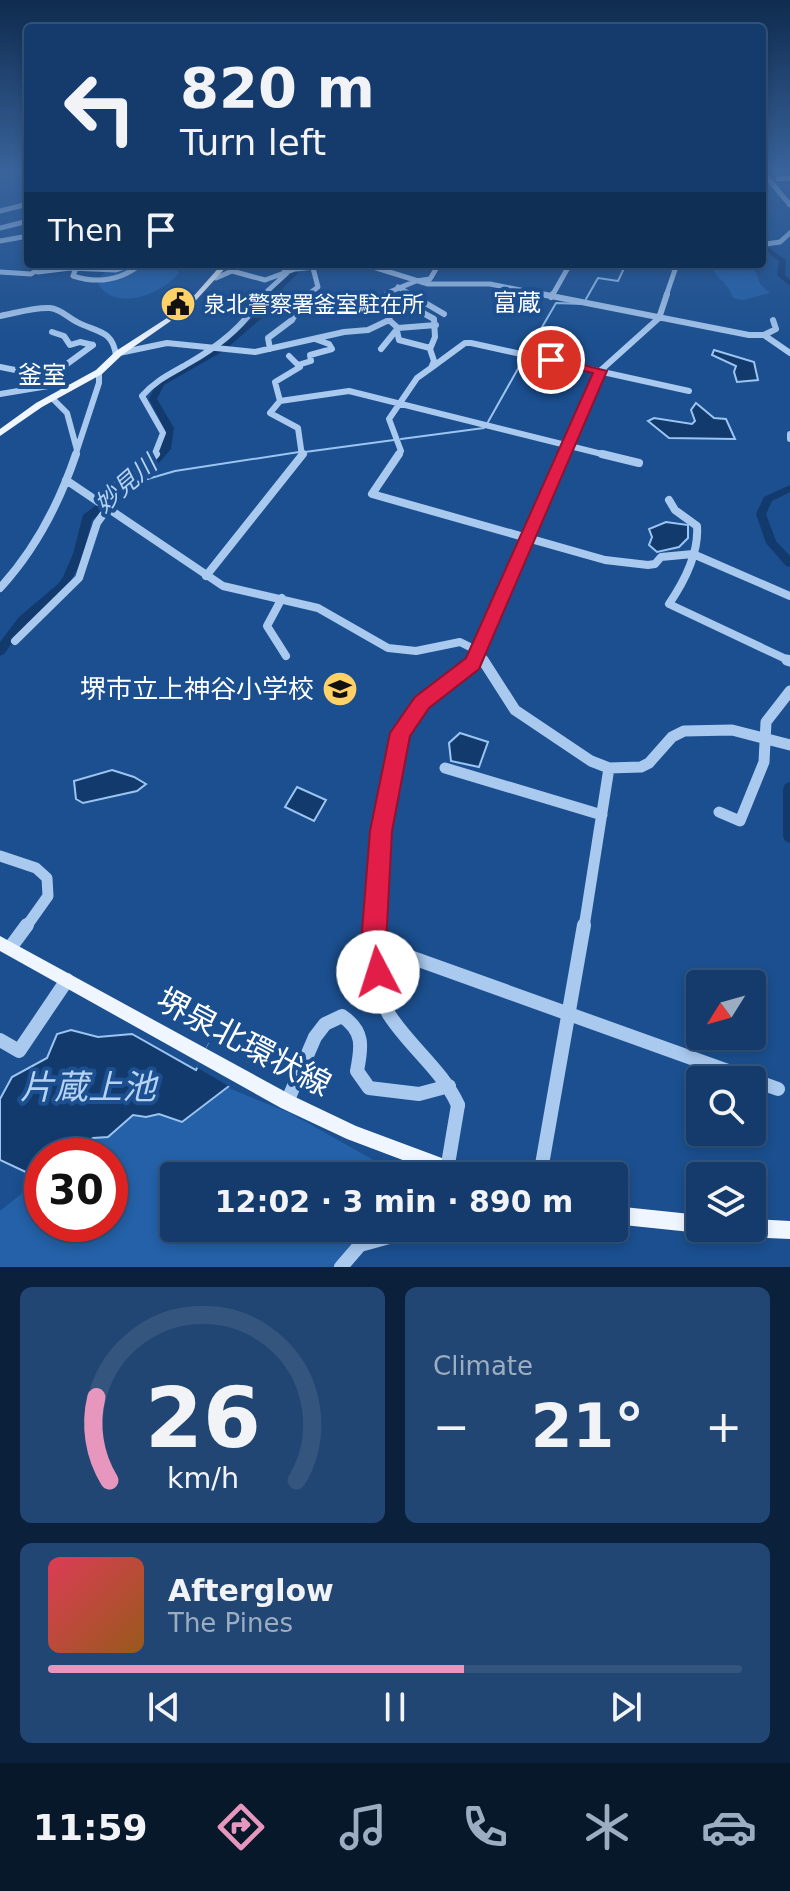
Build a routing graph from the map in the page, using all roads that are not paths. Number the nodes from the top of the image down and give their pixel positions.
1 (790, 233) edge
2 (24, 237) edge
3 (0, 241) edge
4 (766, 244) dead end
5 (42, 268) edge
6 (71, 268) edge
7 (74, 268) edge
8 (81, 268) edge
9 (122, 268) edge
10 (134, 268) edge
11 (223, 268) edge
12 (284, 268) edge
13 (313, 268) joint
14 (375, 268) edge
15 (437, 268) edge
16 (568, 268) edge
17 (675, 268) edge
18 (287, 271) junction
19 (0, 272) edge
20 (38, 272) junction
21 (396, 276) junction
22 (216, 278) junction
23 (416, 281) junction
24 (395, 288) junction
25 (385, 296) junction
26 (551, 297) junction
27 (334, 304) dead end
28 (163, 306) dead end
29 (393, 306) junction
30 (178, 314) junction
31 (444, 314) dead end
32 (0, 316) edge
33 (659, 318) junction
34 (389, 320) junction
35 (773, 320) dead end
36 (436, 325) junction
37 (397, 330) junction
38 (52, 332) dead end
39 (764, 335) junction
40 (315, 339) junction
41 (211, 346) junction
42 (430, 348) junction
43 (270, 349) junction
44 (381, 349) dead end
45 (790, 353) edge
46 (118, 355) junction
47 (289, 356) dead end
48 (298, 365) junction
49 (0, 367) edge
50 (431, 368) junction
51 (600, 371) junction
52 (99, 372) junction
53 (45, 380) junction
54 (54, 385) junction
55 (70, 388) junction
56 (689, 391) dead end
57 (0, 394) edge
58 (52, 398) junction
59 (280, 401) junction
60 (401, 404) junction
61 (2, 429) edge
62 (568, 445) junction
63 (77, 450) junction
64 (639, 463) dead end
65 (66, 480) junction
66 (95, 499) junction
67 (669, 500) dead end
68 (108, 508) junction
69 (527, 538) junction
70 (693, 554) junction
71 (206, 576) junction
72 (0, 588) edge
73 (790, 596) edge
74 (282, 598) junction
75 (15, 641) dead end
76 (478, 651) junction
77 (286, 656) dead end
78 (790, 661) edge
79 (790, 691) edge
80 (764, 738) junction
81 (788, 744) edge
82 (445, 768) dead end
83 (609, 768) junction
84 (719, 812) dead end
85 (602, 815) junction
86 (0, 856) edge
87 (374, 944) junction
88 (5, 946) edge
89 (67, 980) junction
90 (570, 1014) junction
91 (0, 1040) edge
92 (449, 1086) junction
93 (778, 1089) dead end
94 (281, 1099) junction
95 (431, 1162) edge
96 (448, 1162) edge
97 (543, 1162) edge
98 (628, 1216) edge
99 (686, 1223) edge
100 (766, 1229) edge
101 (790, 1230) edge
102 (371, 1242) edge
103 (341, 1267) edge

1 - 4 street
2 - 3 street
5 - 20 street
6 - 20 street
7 - 10 street
8 - 9 street
11 - 22 main road
12 - 18 street
13 - 18 street
13 - 43 street
14 - 21 street
15 - 23 street
16 - 26 street
17 - 33 street
18 - 22 street
18 - 41 street
19 - 20 street
21 - 23 street
21 - 24 street
22 - 30 main road
23 - 24 street
23 - 26 street
24 - 25 street
24 - 31 street
25 - 27 street
25 - 29 street
26 - 33 street
28 - 30 street
29 - 34 street
29 - 36 street
30 - 46 main road
32 - 46 street
33 - 39 street
33 - 51 street
34 - 37 street
34 - 40 street
35 - 39 street
36 - 37 street
36 - 42 street
37 - 42 street
37 - 44 street
38 - 53 street
39 - 45 street
40 - 43 street
40 - 48 street
41 - 43 street
41 - 46 street
41 - 66 street
42 - 50 street
46 - 52 main road
47 - 48 street
48 - 59 street
49 - 53 street
50 - 51 street
50 - 60 street
51 - 56 street
51 - 62 street
52 - 55 main road
52 - 63 street
53 - 54 street
54 - 55 street
54 - 57 street
55 - 58 main road
58 - 61 main road
58 - 63 street
59 - 60 street
59 - 71 street
60 - 62 street
60 - 69 street
62 - 64 street
62 - 69 street
63 - 65 street
65 - 66 street
65 - 72 street
66 - 68 street
67 - 70 street
68 - 71 street
68 - 75 street
69 - 70 street
69 - 76 street
70 - 73 street
70 - 78 street
71 - 74 street
74 - 76 street
74 - 77 street
76 - 83 street
76 - 87 street
79 - 80 street
80 - 81 street
80 - 83 street
80 - 84 street
82 - 85 street
83 - 85 street
85 - 90 street
86 - 88 street
87 - 90 street
87 - 92 street
88 - 89 main road, 堺泉北環状線
89 - 91 street
89 - 94 main road, 堺泉北環状線
90 - 93 street
90 - 97 street
92 - 94 street
92 - 96 street, bridge
94 - 95 main road, 堺泉北環状線
98 - 99 main road
100 - 101 main road
102 - 103 street

